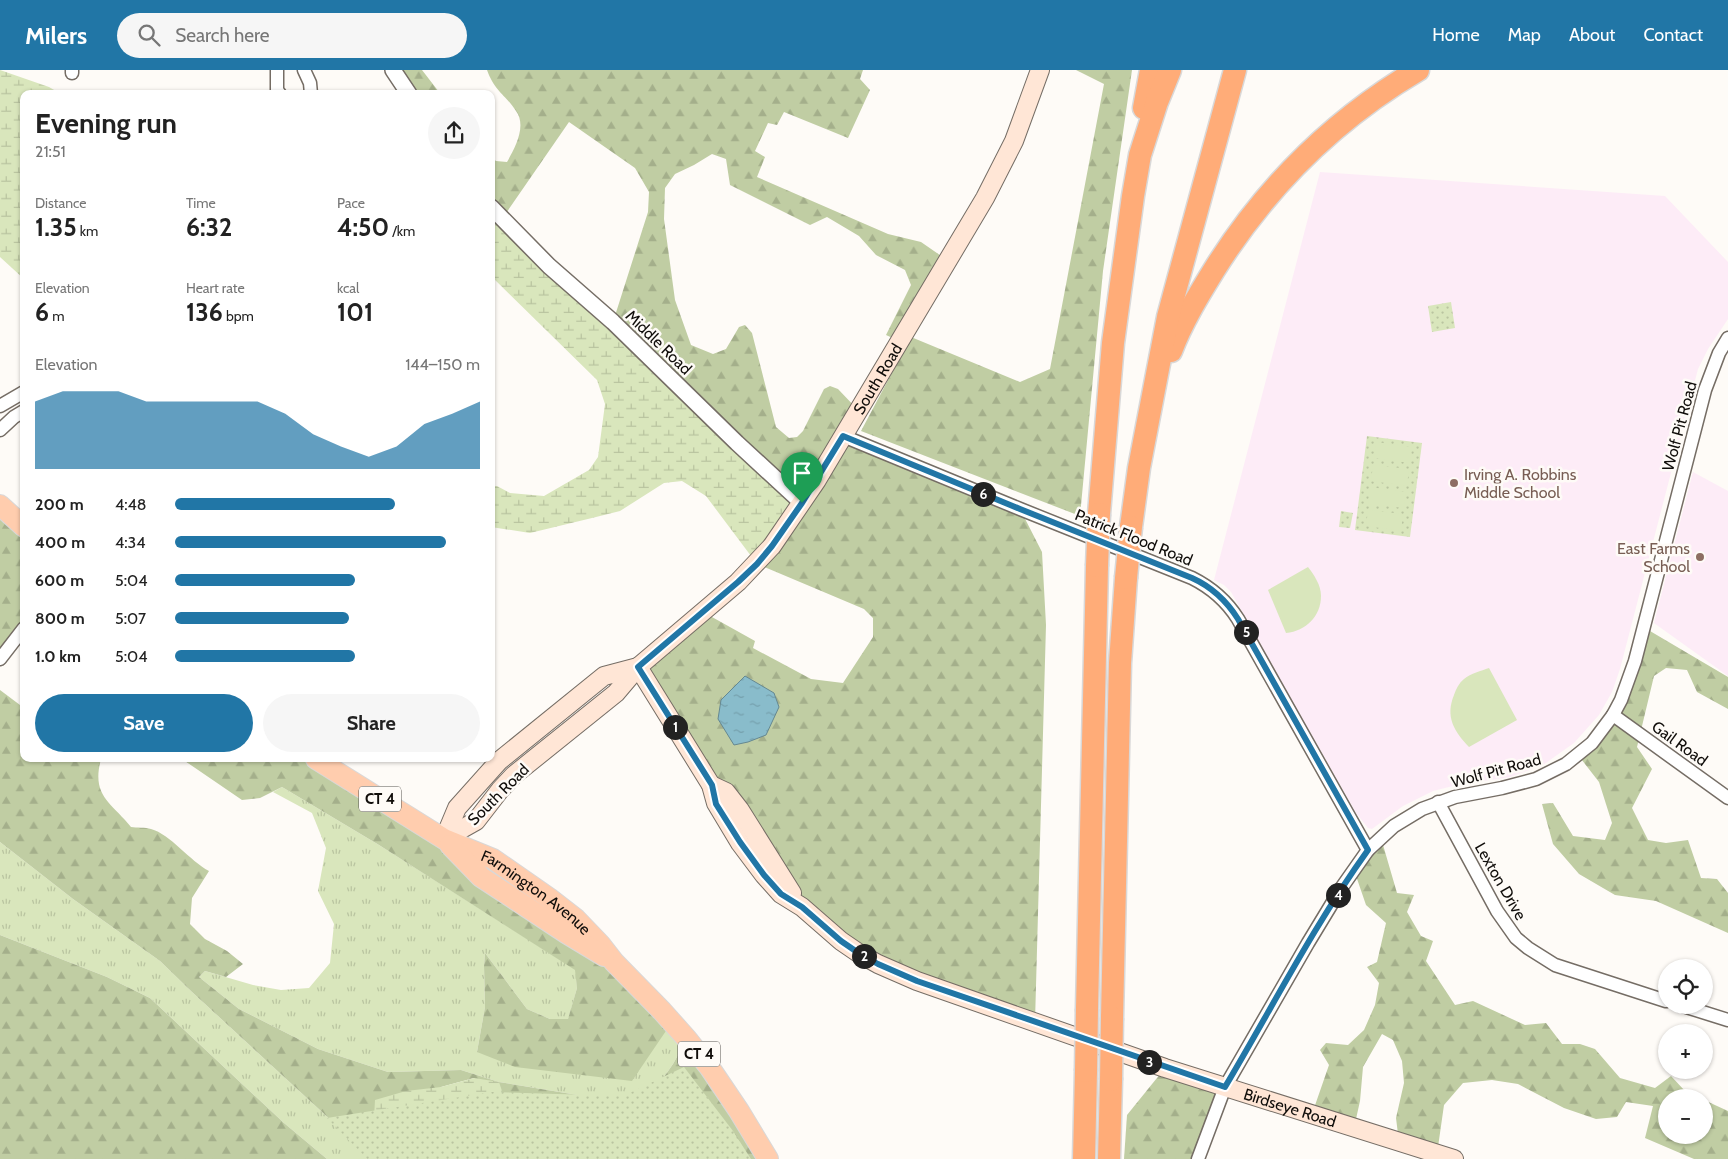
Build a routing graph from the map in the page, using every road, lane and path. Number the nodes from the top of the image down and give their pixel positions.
1 (277, 70) edge
2 (304, 70) edge
3 (393, 70) edge
4 (1040, 70) edge
5 (1151, 70) edge
6 (1170, 70) edge
7 (1235, 70) edge
8 (1418, 70) edge
9 (277, 90) edge
10 (311, 90) edge
11 (406, 90) edge
12 (1140, 156) junction
13 (495, 211) edge
14 (1728, 338) edge
15 (20, 394) edge
16 (0, 406) edge
17 (1151, 411) junction
18 (20, 414) edge
19 (0, 430) edge
20 (843, 436) junction
21 (802, 503) junction
22 (0, 504) edge
23 (20, 523) edge
24 (20, 633) edge
25 (0, 659) edge
26 (638, 667) junction
27 (1613, 715) junction
28 (321, 762) edge
29 (1728, 798) edge
30 (1438, 802) junction
31 (444, 839) junction
32 (1368, 850) junction
33 (1658, 998) edge
34 (1709, 1014) edge
35 (1728, 1020) edge
36 (1225, 1087) junction
37 (768, 1159) edge
38 (1084, 1159) edge
39 (1109, 1159) edge
40 (1198, 1159) edge
41 (1454, 1159) edge

1 - 9 street
2 - 10 street
3 - 11 street
4 - 20 main road, South Road
5 - 12 highway
6 - 12 highway
7 - 17 highway
8 - 17 highway
12 - 38 highway, bridge
13 - 21 street, Middle Road
14 - 27 street, Wolf Pit Road
15 - 16 street
17 - 39 highway, bridge
18 - 19 street
20 - 21 main road, South Road
20 - 32 street, Patrick Flood Road
21 - 26 main road, South Road
22 - 23 main road
24 - 25 street
26 - 31 main road, South Road
26 - 36 main road, Birdseye Road
27 - 29 street, Gail Road
27 - 30 street, Wolf Pit Road
28 - 31 main road, Farmington Avenue / CT 4
30 - 32 street, Wolf Pit Road
30 - 33 street, Lexton Drive
31 - 37 main road, Farmington Avenue / CT 4
32 - 36 street, Wolf Pit Road
34 - 35 street
36 - 40 street, Wolf Pit Road
36 - 41 main road, Birdseye Road

